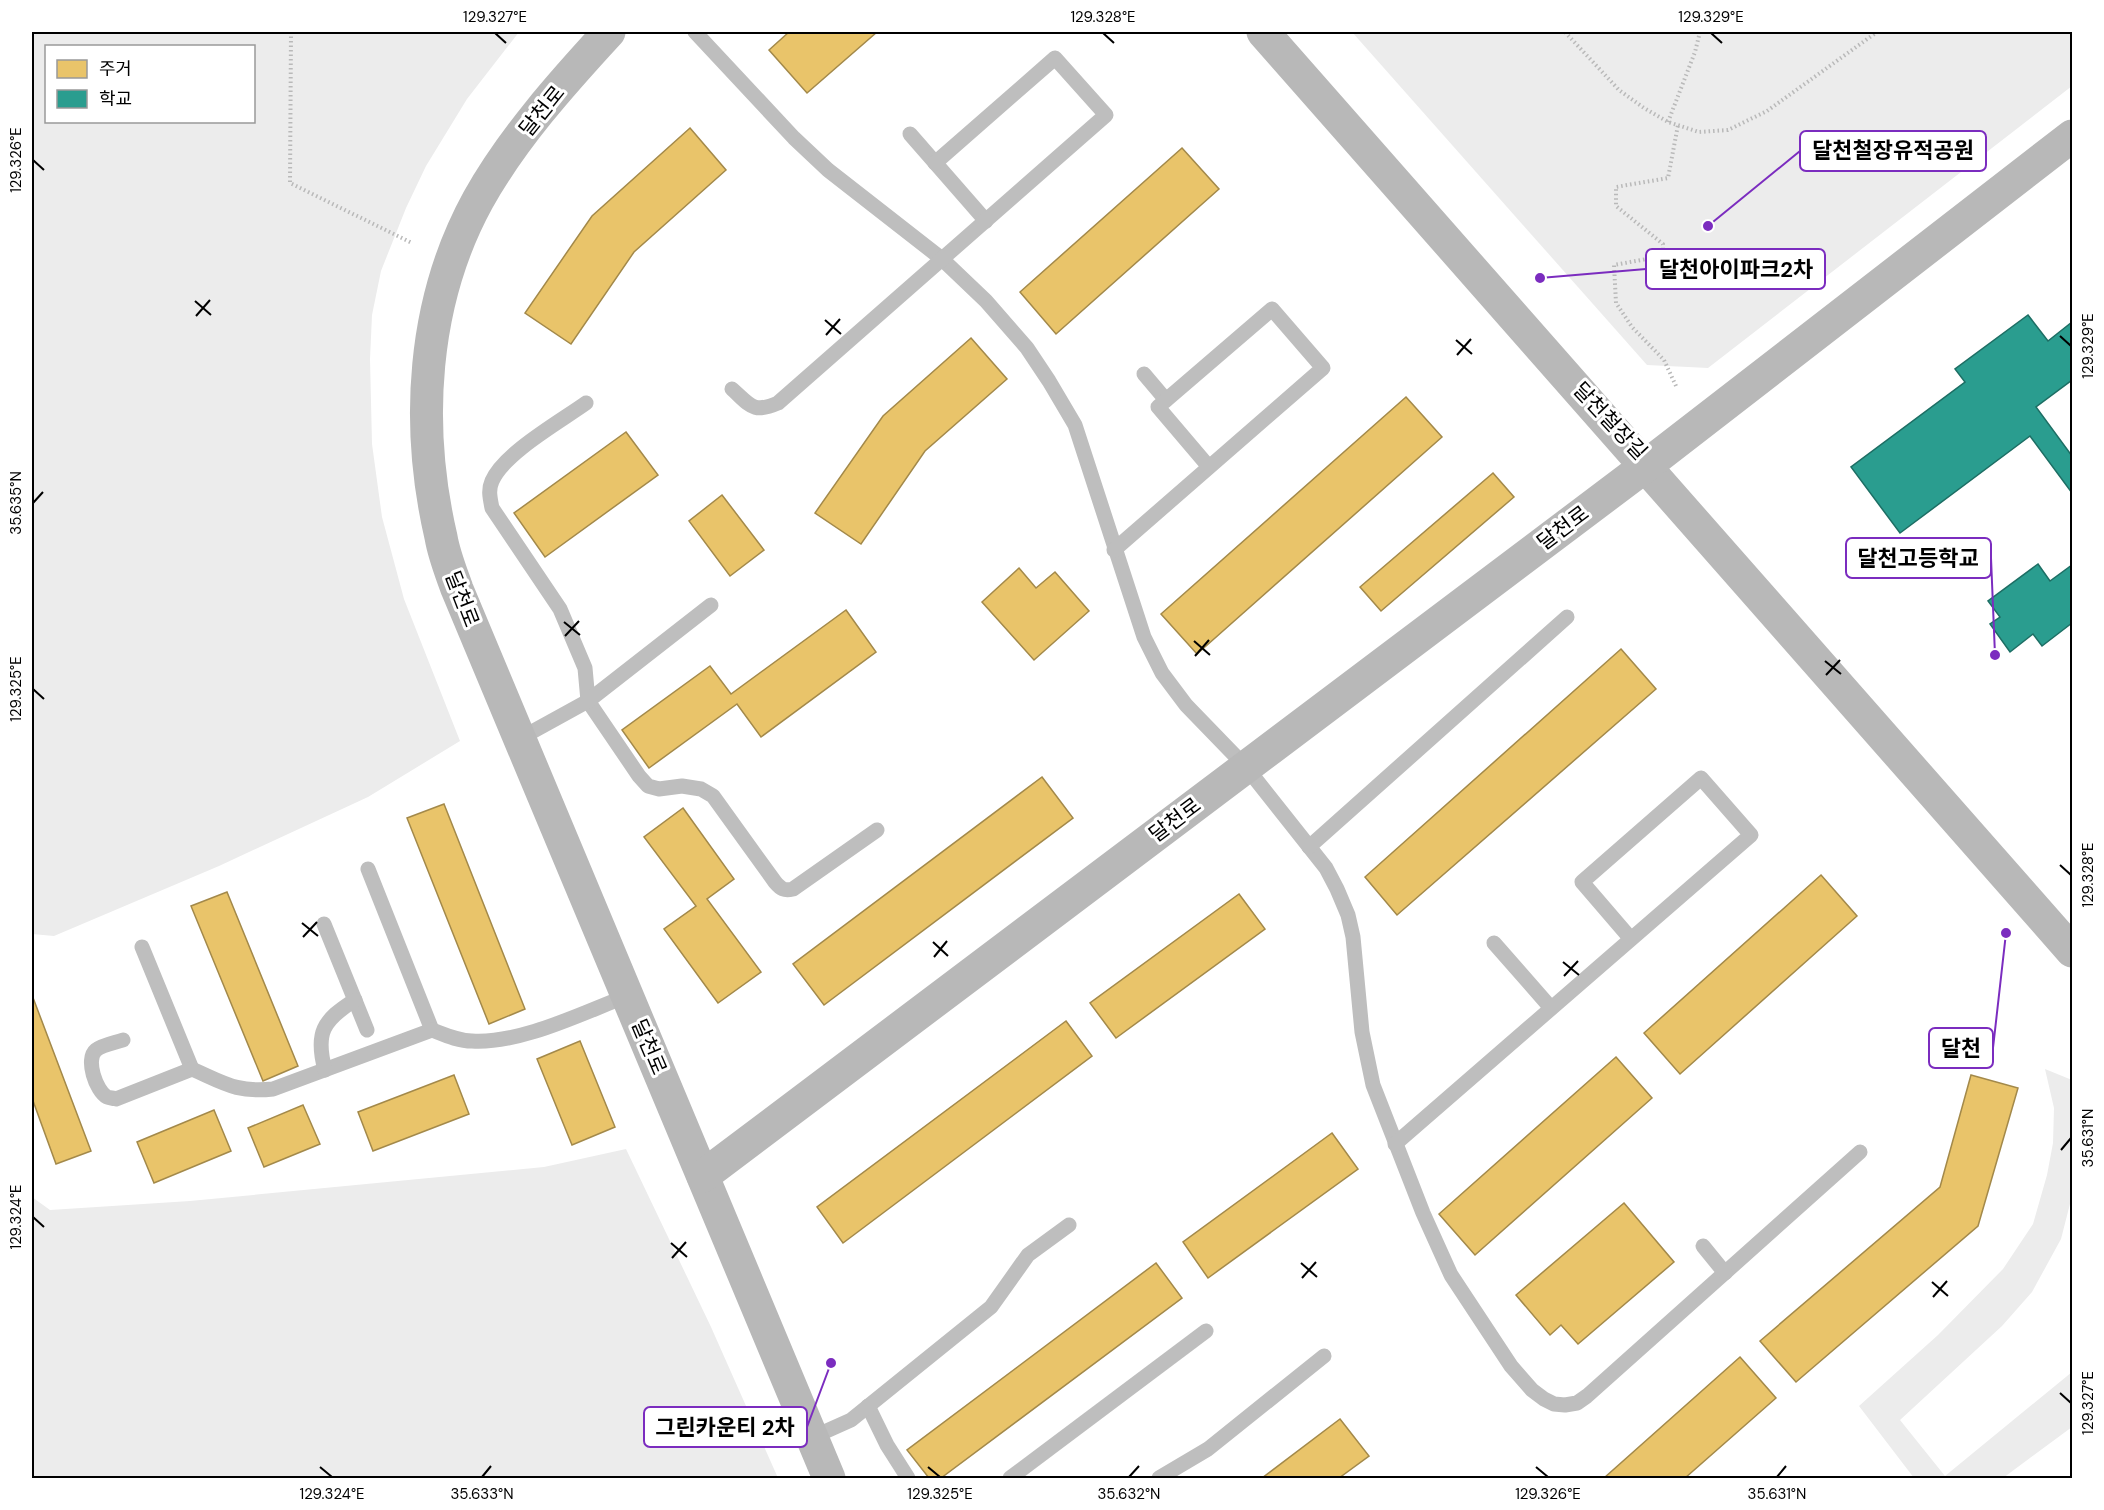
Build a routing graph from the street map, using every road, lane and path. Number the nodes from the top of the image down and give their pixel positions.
1 (291, 32) edge
2 (609, 32) edge
3 (695, 32) edge
4 (1263, 32) edge
5 (1565, 32) edge
6 (1700, 32) edge
7 (1877, 32) edge
8 (1668, 122) junction
9 (1678, 125) junction
10 (910, 134) dead end
11 (2073, 136) edge
12 (935, 163) junction
13 (986, 221) junction
14 (412, 243) dead end
15 (942, 259) junction
16 (1144, 374) dead end
17 (1676, 386) dead end
18 (732, 388) dead end
19 (1166, 400) junction
20 (586, 403) dead end
21 (1647, 465) junction
22 (1209, 467) junction
23 (1114, 550) junction
24 (711, 605) dead end
25 (1568, 617) dead end
26 (588, 701) junction
27 (519, 739) junction
28 (1246, 766) junction
29 (877, 830) dead end
30 (1308, 847) junction
31 (368, 869) dead end
32 (324, 924) dead end
33 (1631, 939) junction
34 (1494, 943) dead end
35 (142, 947) dead end
36 (2073, 951) edge
37 (627, 996) junction
38 (355, 1000) junction
39 (1551, 1008) junction
40 (367, 1030) dead end
41 (432, 1030) junction
42 (123, 1040) dead end
43 (192, 1069) junction
44 (325, 1070) junction
45 (1395, 1144) junction
46 (1860, 1152) dead end
47 (703, 1176) junction
48 (1068, 1225) dead end
49 (1702, 1246) dead end
50 (1725, 1273) junction
51 (1206, 1331) dead end
52 (1324, 1356) dead end
53 (868, 1406) junction
54 (813, 1437) junction
55 (830, 1479) edge
56 (908, 1479) edge
57 (1010, 1479) edge
58 (1159, 1479) edge

1 - 14 path
2 - 27 street, 달천로
3 - 15 lane
4 - 21 street, 달천철장길
5 - 8 path
6 - 8 path
7 - 9 path
8 - 9 path
9 - 17 path
10 - 12 lane
11 - 21 street, 달천철장길
12 - 13 lane
12 - 13 lane
13 - 15 lane
15 - 18 lane
15 - 23 lane
16 - 19 lane
19 - 22 lane
19 - 22 lane
20 - 26 lane
21 - 28 street, 달천로
21 - 36 street
22 - 23 lane
23 - 28 lane
24 - 26 lane
25 - 30 lane
26 - 27 lane
26 - 29 lane
27 - 37 street, 달천로
28 - 30 lane
28 - 47 street, 달천로
30 - 45 lane
31 - 41 lane
32 - 38 lane
33 - 33 lane
33 - 39 lane
34 - 39 lane
35 - 43 lane
37 - 41 lane
37 - 47 street, 달천로
38 - 40 lane
38 - 44 lane
39 - 45 lane
41 - 44 lane
42 - 43 lane
43 - 44 lane
45 - 50 lane
46 - 50 lane
47 - 54 street, 달천로
48 - 53 lane
49 - 50 lane
51 - 57 lane
52 - 58 lane
53 - 54 lane
53 - 56 lane
54 - 55 street, 달천로

